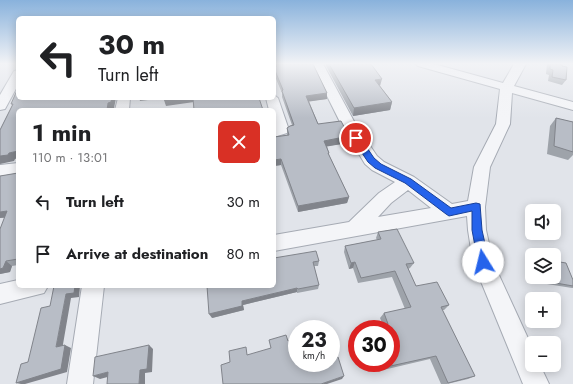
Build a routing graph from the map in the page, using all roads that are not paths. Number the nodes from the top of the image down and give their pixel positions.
1 (12, 82) edge
2 (326, 82) edge
3 (485, 82) edge
4 (510, 82) edge
5 (506, 88) junction
6 (4, 94) edge
7 (0, 106) edge
8 (573, 106) edge
9 (276, 111) edge
10 (276, 132) edge
11 (16, 169) edge
12 (0, 171) edge
13 (408, 181) junction
14 (476, 206) junction
15 (449, 212) junction
16 (354, 229) junction
17 (276, 243) edge
18 (28, 288) edge
19 (93, 288) edge
20 (0, 294) edge
21 (80, 384) edge
22 (536, 384) edge

1 - 6 street
2 - 13 street
3 - 5 street
4 - 5 street
5 - 8 street
5 - 14 street
6 - 7 street
9 - 10 street
11 - 12 street
13 - 15 street
13 - 16 street
14 - 15 street
14 - 22 street
15 - 16 street
16 - 17 street
18 - 20 street
19 - 21 street

